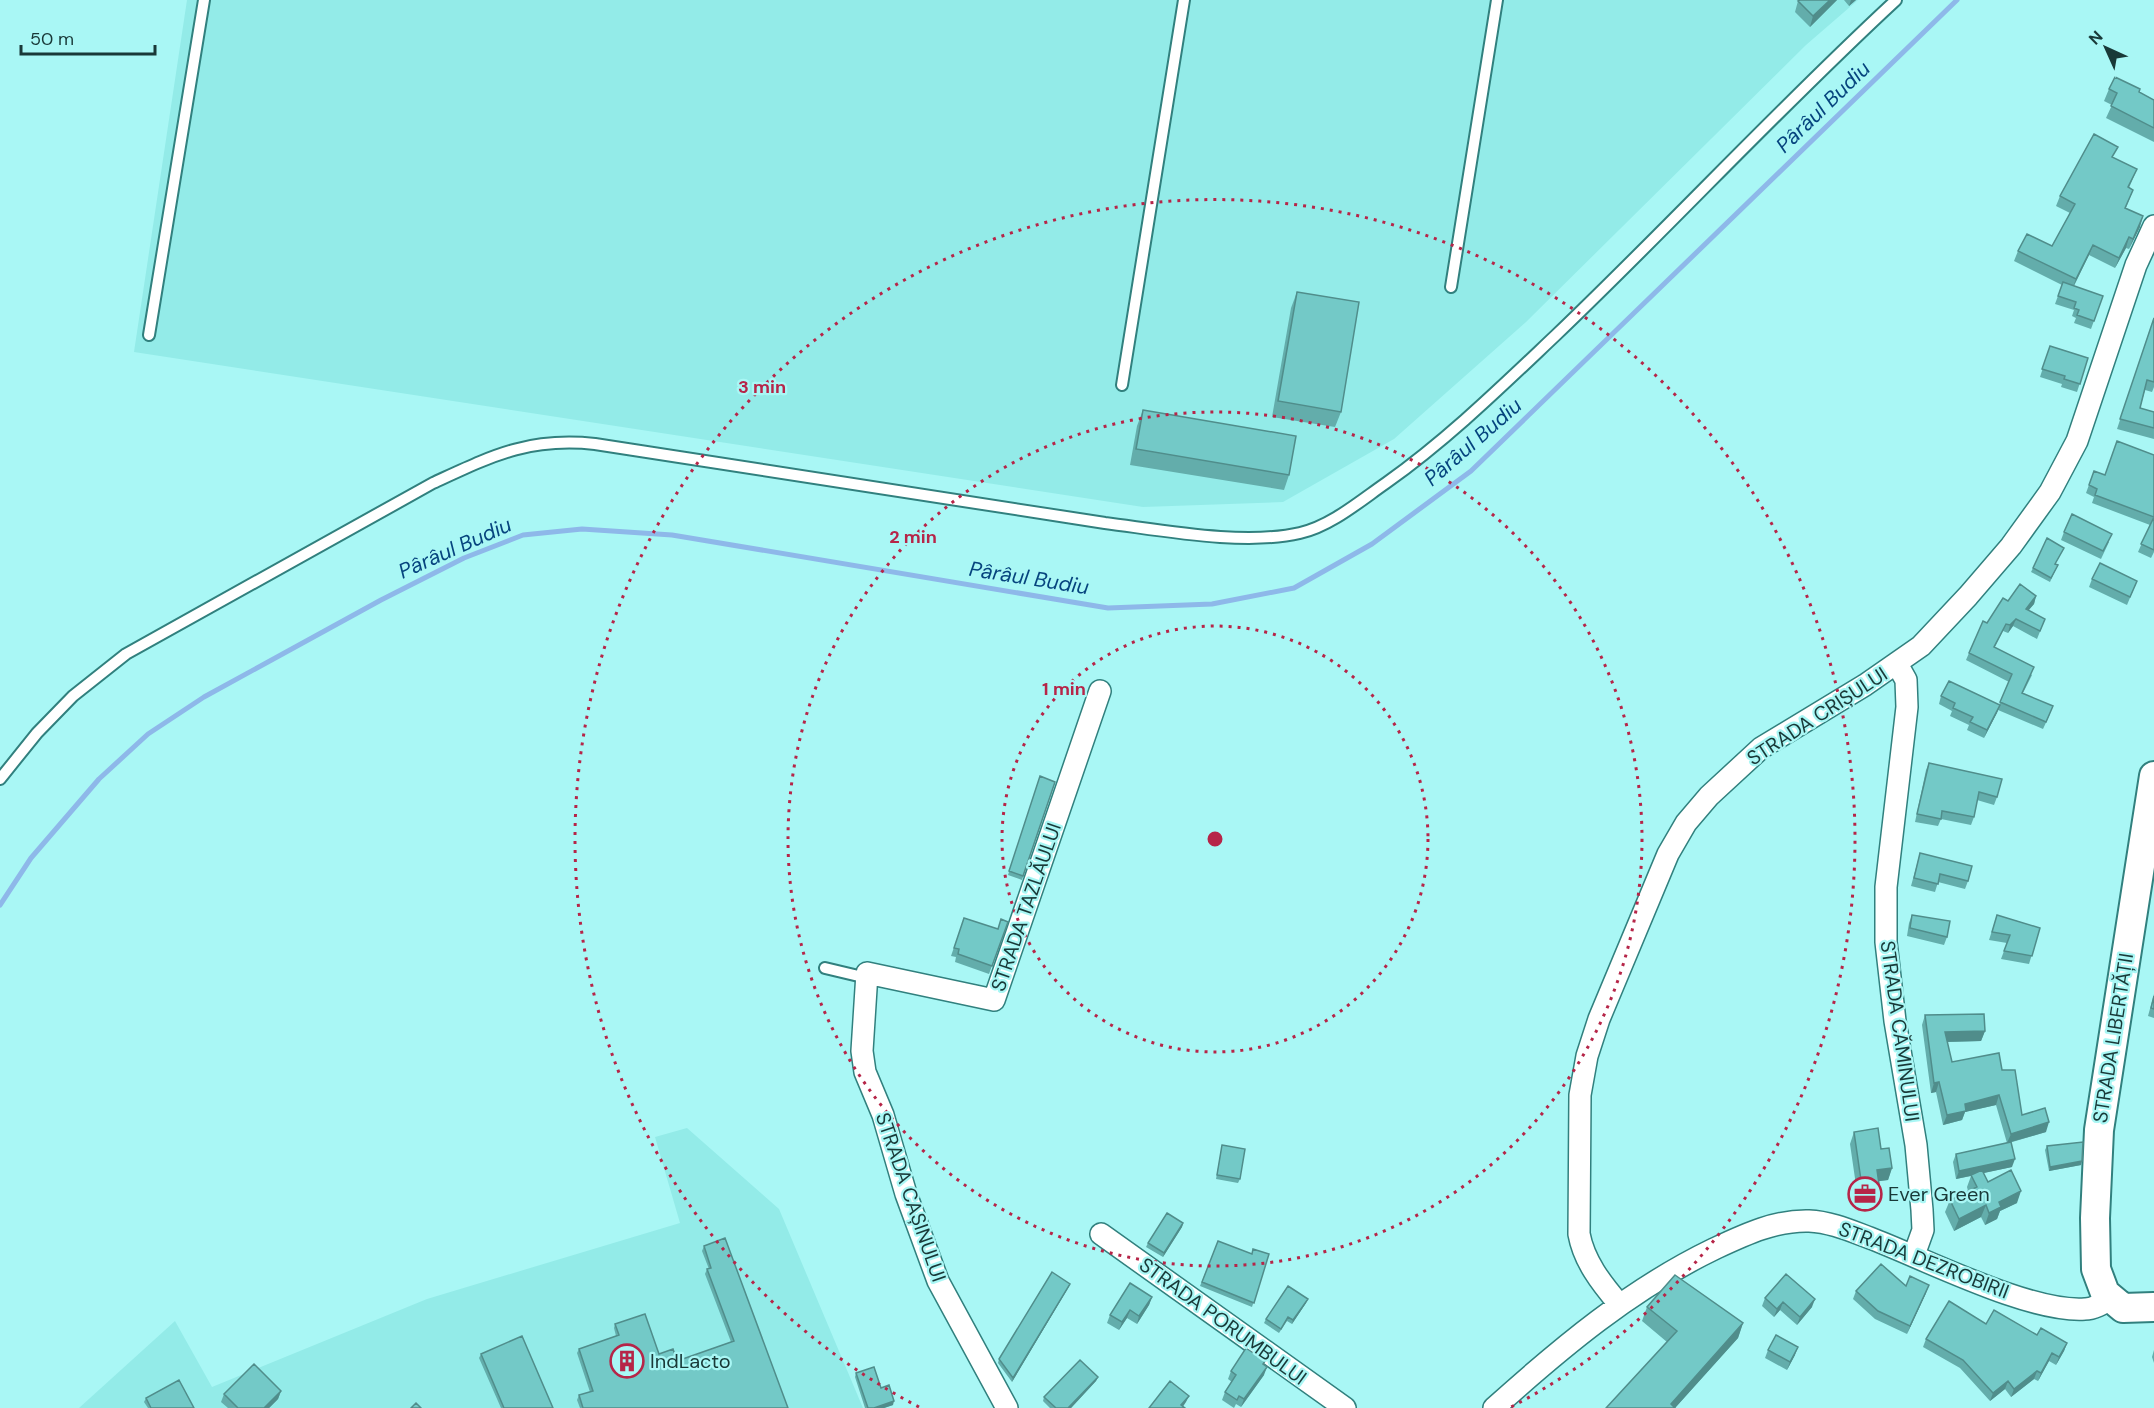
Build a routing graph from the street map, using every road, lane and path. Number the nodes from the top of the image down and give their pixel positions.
1 (204, 0) edge
2 (1497, 0) edge
3 (1896, 0) edge
4 (1180, 1) edge
5 (2154, 226) edge
6 (1451, 287) dead end
7 (149, 335) dead end
8 (1122, 385) dead end
9 (1897, 664) junction
10 (1100, 691) dead end
11 (2154, 776) edge
12 (0, 779) edge
13 (825, 968) dead end
14 (867, 975) junction
15 (1101, 1234) dead end
16 (1914, 1255) junction
17 (2110, 1299) junction
18 (1619, 1304) junction
19 (2154, 1306) edge
20 (1007, 1408) edge
21 (1345, 1408) edge
22 (1494, 1408) edge

1 - 7 lane
2 - 6 lane
3 - 12 lane
4 - 8 lane
5 - 9 street, STRADA CRIȘULUI
9 - 16 street, STRADA CĂMINULUI
9 - 18 street, STRADA CRIȘULUI
10 - 14 street, STRADA TAZLĂULUI
11 - 17 main road, STRADA LIBERTĂȚII
13 - 14 lane
14 - 20 street, STRADA CAȘINULUI
15 - 21 street, STRADA PORUMBULUI
16 - 17 street, STRADA DEZROBIRII
16 - 18 street, STRADA DEZROBIRII
17 - 19 main road
18 - 22 street, STRADA DEZROBIRII

